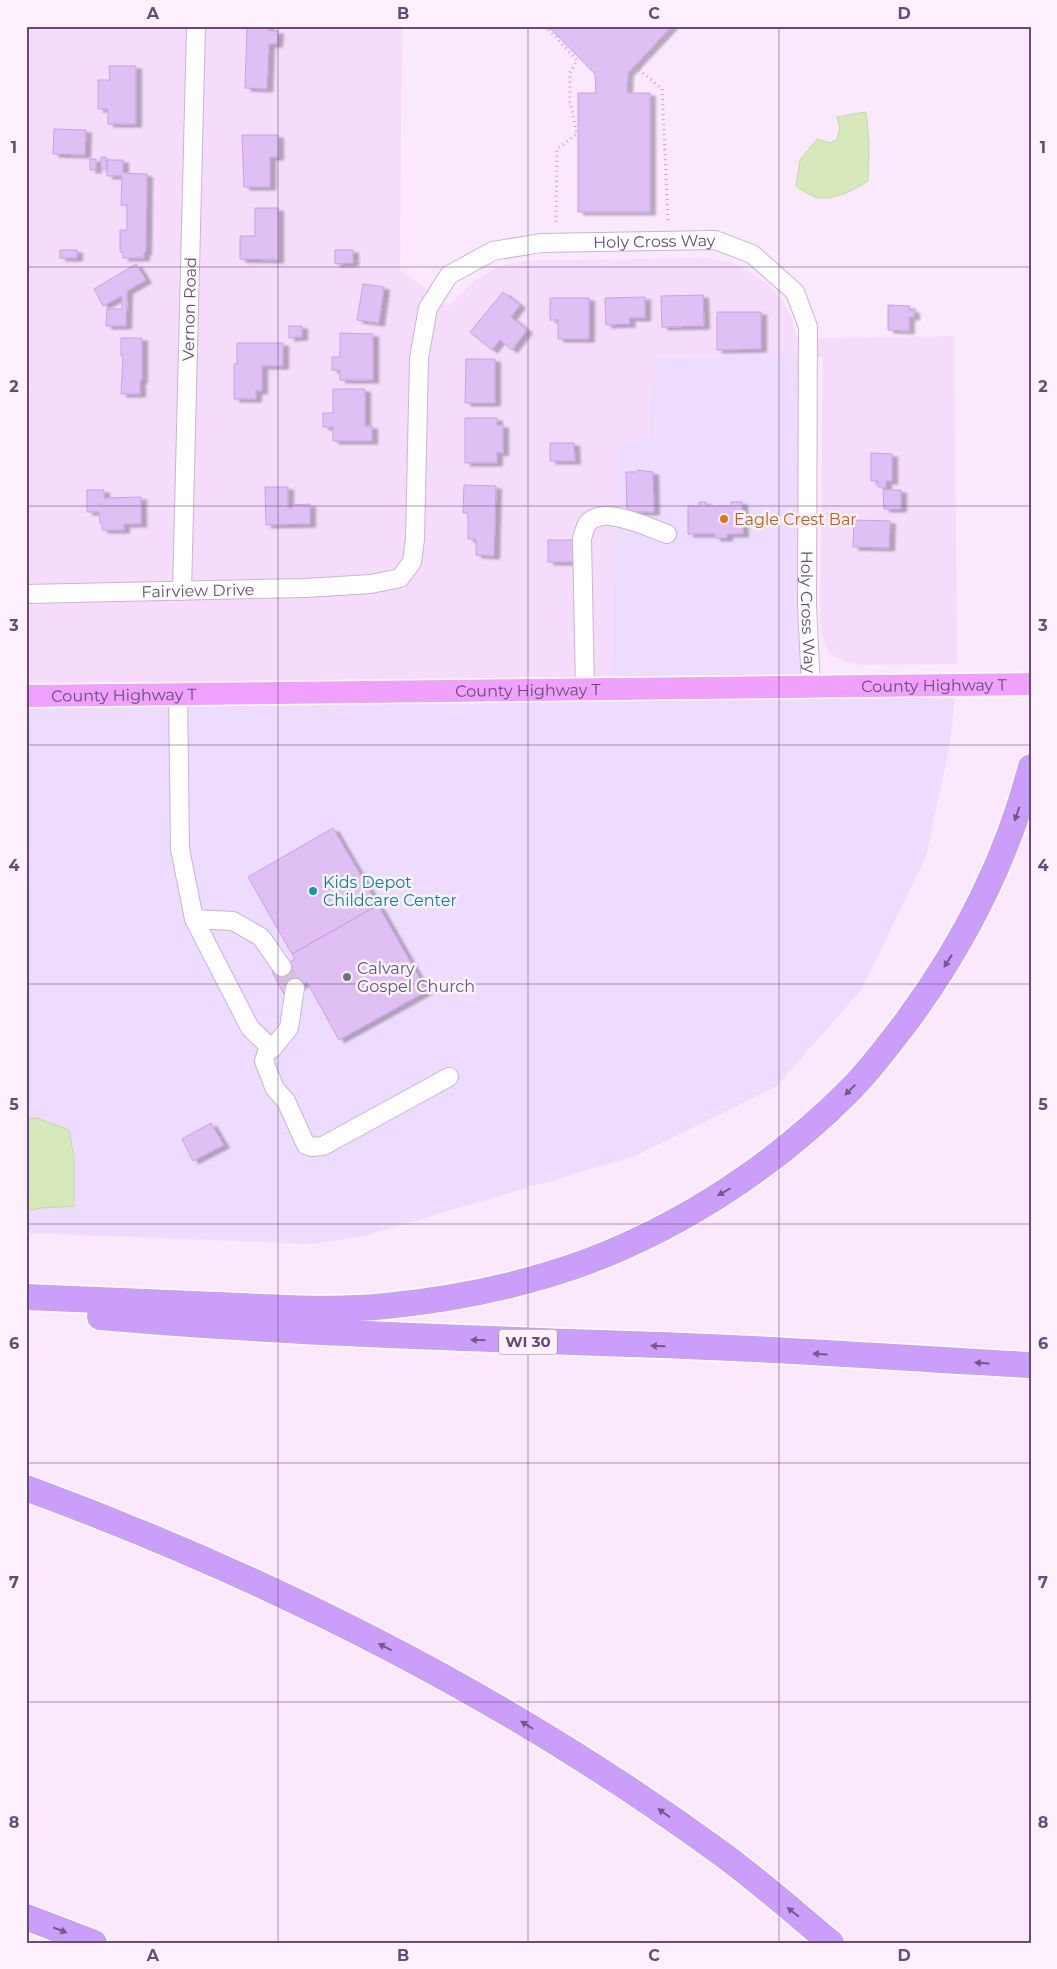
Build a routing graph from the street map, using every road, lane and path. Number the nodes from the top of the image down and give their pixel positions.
1 (196, 26) edge
2 (545, 26) edge
3 (679, 26) edge
4 (668, 220) dead end
5 (556, 223) dead end
6 (667, 534) dead end
7 (371, 584) joint
8 (182, 591) junction
9 (26, 594) edge
10 (1031, 684) edge
11 (811, 687) junction
12 (585, 690) junction
13 (178, 694) junction
14 (26, 696) edge
15 (1031, 767) edge
16 (194, 920) junction
17 (282, 966) tunnel mouth
18 (295, 988) tunnel mouth
19 (269, 1046) junction
20 (449, 1077) dead end
21 (26, 1297) edge
22 (26, 1310) edge
23 (1031, 1365) edge
24 (26, 1488) edge
25 (26, 1916) edge
26 (94, 1943) edge
27 (831, 1943) edge

1 - 8 street, Vernon Road
2 - 5 path
3 - 4 path
6 - 12 street
7 - 8 street, Fairview Drive
7 - 11 street, Holy Cross Way
8 - 9 street, Fairview Drive
10 - 11 main road, County Highway T
11 - 12 main road, County Highway T
12 - 13 main road, County Highway T
13 - 14 main road, County Highway T
13 - 16 street
15 -> 21 highway
16 - 17 street
16 - 19 street
18 - 19 street
19 - 20 street
23 -> 22 highway, WI 30
27 -> 24 highway
25 -> 26 highway

